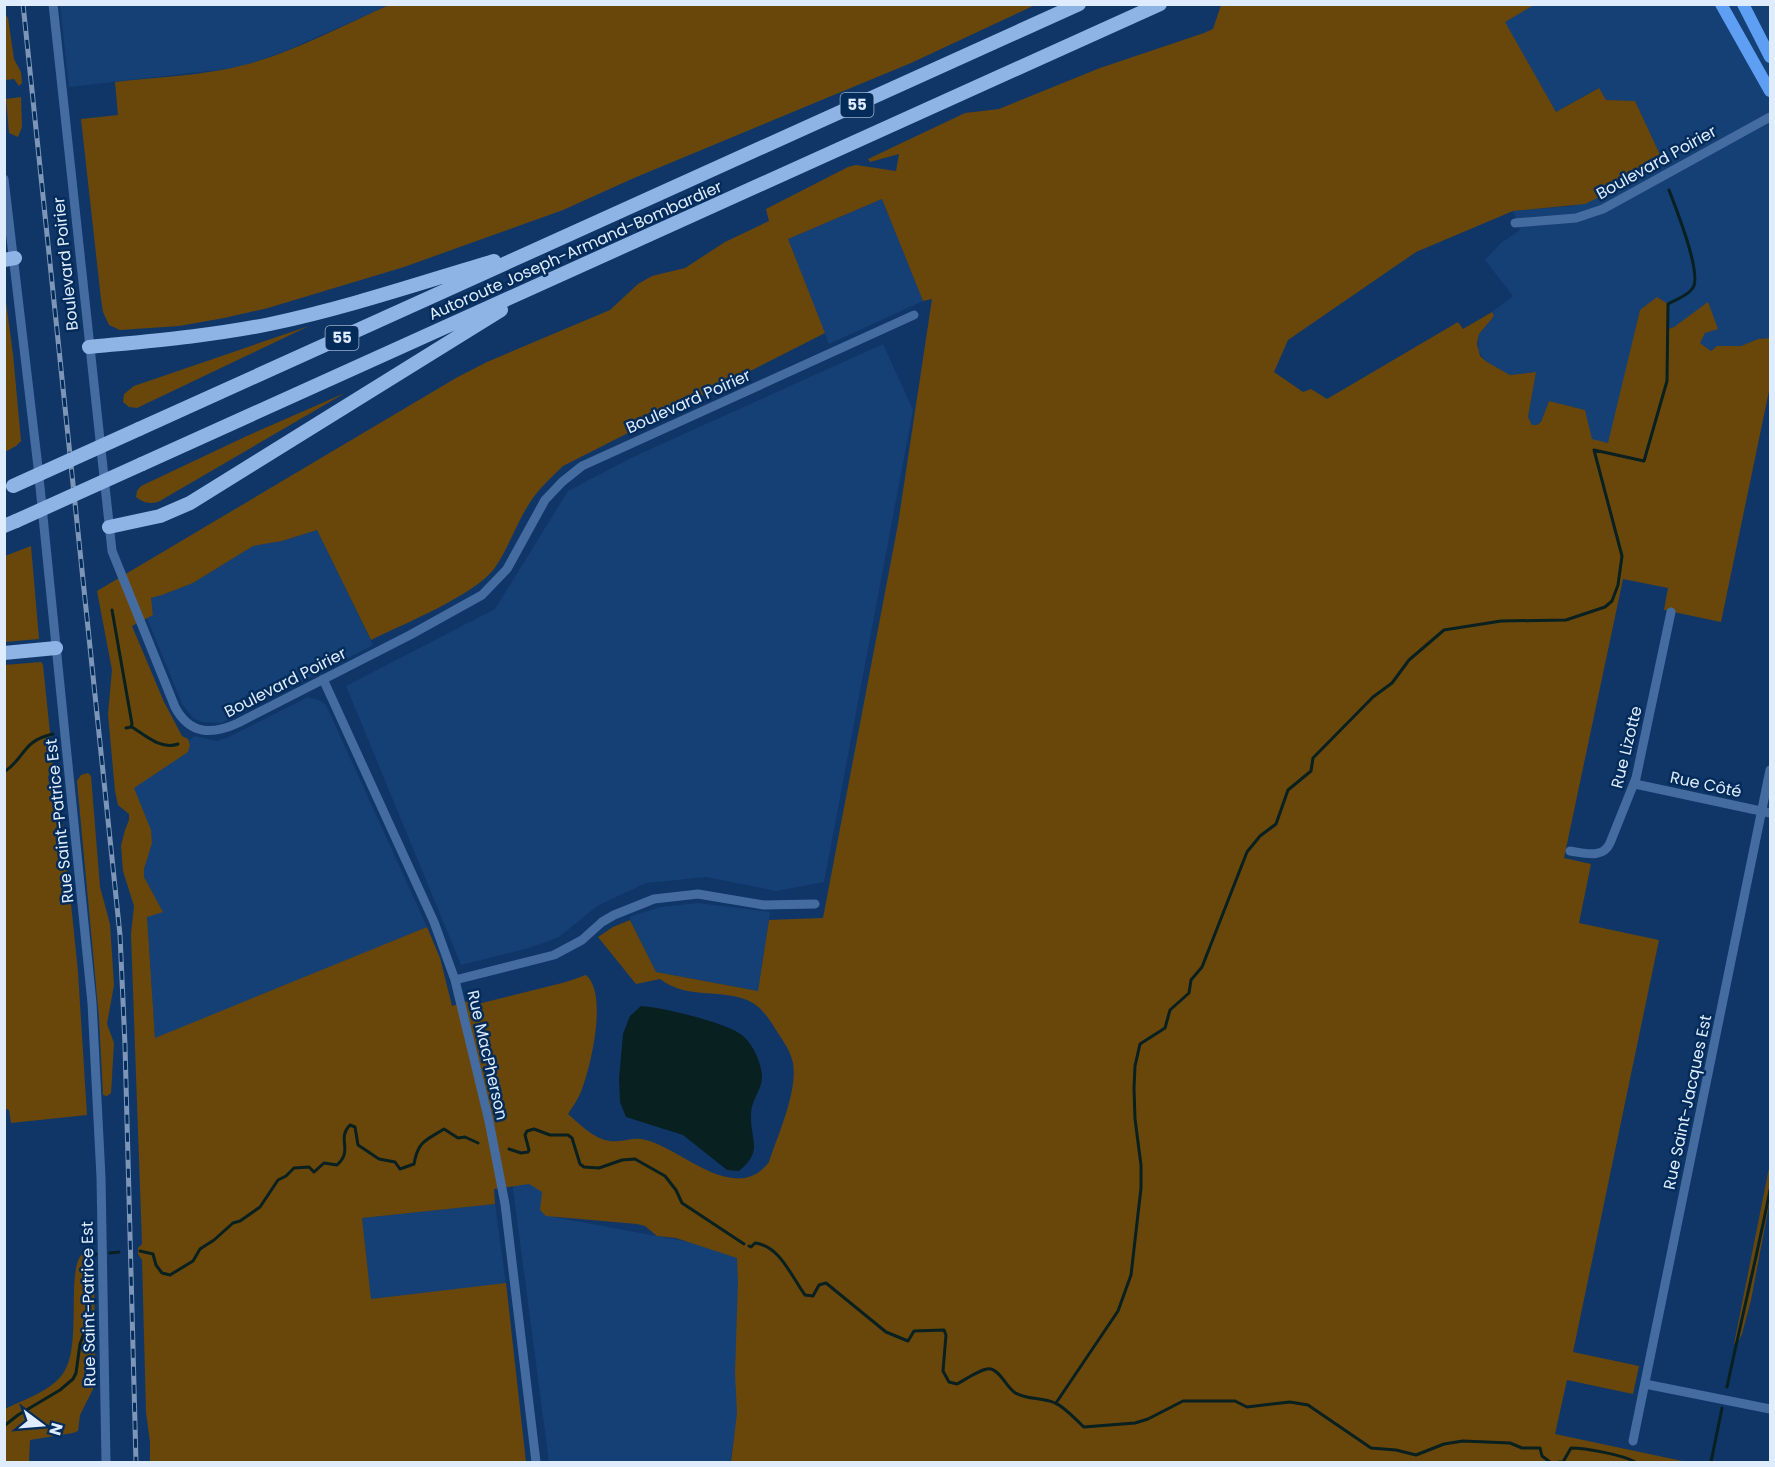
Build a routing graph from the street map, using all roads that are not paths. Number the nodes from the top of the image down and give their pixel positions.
1 (54, 4) edge
2 (1079, 4) edge
3 (1160, 4) edge
4 (1721, 4) edge
5 (1743, 4) edge
6 (1770, 57) edge
7 (1770, 91) edge
8 (1770, 117) edge
9 (4, 178) edge
10 (1515, 223) dead end
11 (545, 246) junction
12 (10, 259) edge
13 (536, 286) junction
14 (914, 315) dead end
15 (89, 347) junction
16 (9, 488) edge
17 (10, 524) edge
18 (109, 527) junction
19 (1671, 612) dead end
20 (56, 648) junction
21 (4, 653) edge
22 (323, 680) junction
23 (1770, 770) edge
24 (1635, 784) junction
25 (1766, 812) edge
26 (1570, 851) dead end
27 (815, 904) dead end
28 (455, 981) junction
29 (1645, 1384) junction
30 (1770, 1409) edge
31 (1633, 1441) dead end
32 (106, 1462) edge
33 (536, 1462) edge

1 - 15 street, Boulevard Poirier
2 - 11 highway, Autoroute Joseph-Armand-Bombardier / 55
3 - 13 highway, Autoroute Joseph-Armand-Bombardier / 55
4 - 7 main road
5 - 6 main road
8 - 10 street, Boulevard Poirier
9 - 12 street, Rue Saint-Patrice Est
11 - 15 highway
11 - 16 highway, Autoroute Joseph-Armand-Bombardier / 55, bridge
12 - 20 street, Rue Saint-Patrice Est
13 - 17 highway, Autoroute Joseph-Armand-Bombardier / 55, bridge
13 - 18 highway
14 - 22 street, Boulevard Poirier
15 - 18 street, Boulevard Poirier
18 - 22 street, Boulevard Poirier
19 - 24 street, Rue Lizotte
20 - 21 highway
20 - 32 street, Rue Saint-Patrice Est
22 - 28 street, Rue MacPherson
23 - 25 street, Rue Saint-Jacques Est
24 - 25 street, Rue Côté
24 - 26 street, Rue Lizotte
25 - 29 street, Rue Saint-Jacques Est
27 - 28 street
28 - 33 street, Rue MacPherson
29 - 30 street
29 - 31 street, Rue Saint-Jacques Est

